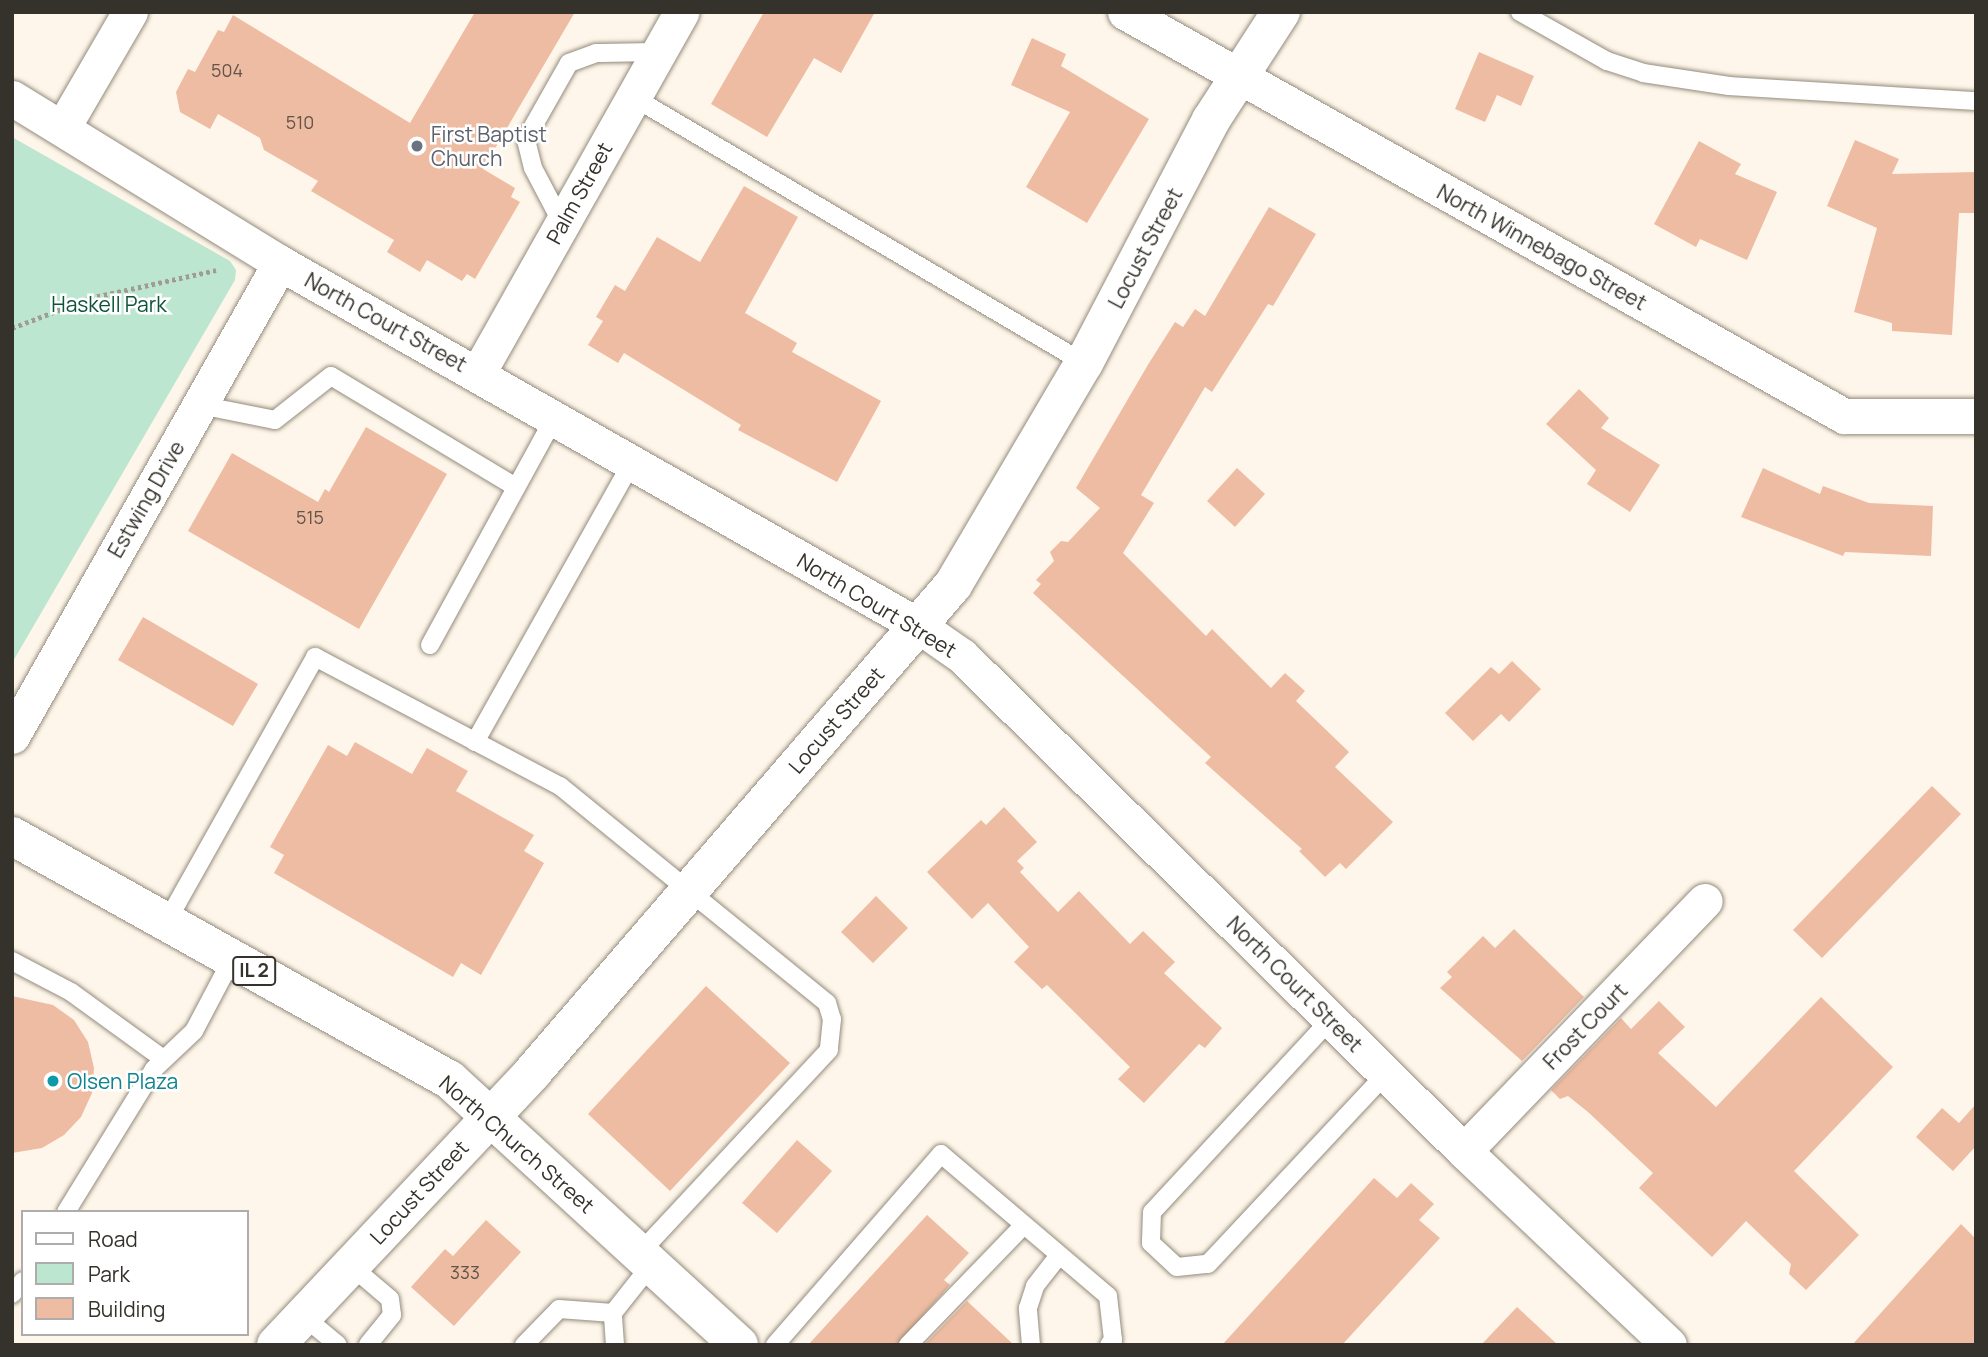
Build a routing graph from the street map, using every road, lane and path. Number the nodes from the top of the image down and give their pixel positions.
1 (130, 12) edge
2 (681, 12) edge
3 (1125, 12) edge
4 (1281, 12) edge
5 (1520, 12) edge
6 (659, 52) junction
7 (1239, 78) junction
8 (633, 97) junction
9 (12, 98) edge
10 (1976, 101) edge
11 (63, 127) junction
12 (562, 223) junction
13 (280, 263) junction
14 (216, 270) dead end
15 (12, 328) edge
16 (1084, 363) junction
17 (478, 373) junction
18 (200, 405) junction
19 (1976, 416) edge
20 (555, 417) junction
21 (632, 462) junction
22 (516, 487) junction
23 (919, 626) junction
24 (430, 645) dead end
25 (12, 736) edge
26 (475, 741) junction
27 (13, 838) edge
28 (690, 891) junction
29 (1705, 901) dead end
30 (166, 923) junction
31 (232, 959) junction
32 (12, 961) edge
33 (1331, 1020) junction
34 (162, 1058) junction
35 (1386, 1074) junction
36 (489, 1115) junction
37 (1464, 1151) junction
38 (67, 1210) edge
39 (1023, 1226) junction
40 (1058, 1256) junction
41 (645, 1259) junction
42 (350, 1265) junction
43 (613, 1313) junction
44 (303, 1316) junction
45 (276, 1345) edge
46 (338, 1345) edge
47 (368, 1345) edge
48 (524, 1345) edge
49 (615, 1345) edge
50 (739, 1345) edge
51 (775, 1345) edge
52 (908, 1345) edge
53 (1031, 1345) edge
54 (1109, 1345) edge
55 (1669, 1345) edge

1 - 11 street
2 - 6 street, Palm Street
3 - 7 street, North Winnebago Street
4 - 7 street, Locust Street
5 - 10 lane
6 - 8 street, Palm Street
6 - 12 lane
7 - 16 street, Locust Street
7 - 19 street, North Winnebago Street
8 - 12 street, Palm Street
8 - 16 lane
9 - 11 street, North Court Street
11 - 13 street, North Court Street
12 - 17 street, Palm Street
13 - 17 street, North Court Street
13 - 18 street, Estwing Drive
14 - 15 path
16 - 23 street, Locust Street
17 - 20 street, North Court Street
18 - 22 lane
18 - 25 street, Estwing Drive
20 - 21 street, North Court Street
20 - 22 lane
21 - 23 street, North Court Street
21 - 26 lane
22 - 24 lane
23 - 28 street, Locust Street
23 - 33 street, North Court Street
26 - 28 lane
26 - 30 lane
27 - 30 street, North Church Street / IL 2
28 - 36 street, Locust Street
28 - 41 lane
29 - 37 street, Frost Court
30 - 31 street, North Church Street / IL 2
31 - 34 lane
31 - 36 street, North Church Street / IL 2
32 - 34 lane
33 - 35 street, North Court Street
33 - 35 lane
34 - 38 lane
35 - 37 street, North Court Street
36 - 41 street, North Church Street / IL 2
36 - 42 street, Locust Street
37 - 55 street, North Court Street
39 - 40 lane
39 - 51 lane
39 - 52 lane
40 - 53 lane
40 - 54 lane
41 - 43 lane
41 - 50 street, North Church Street / IL 2
42 - 44 street, Locust Street
42 - 47 lane
43 - 48 lane
43 - 49 lane
44 - 45 street, Locust Street
44 - 46 lane

